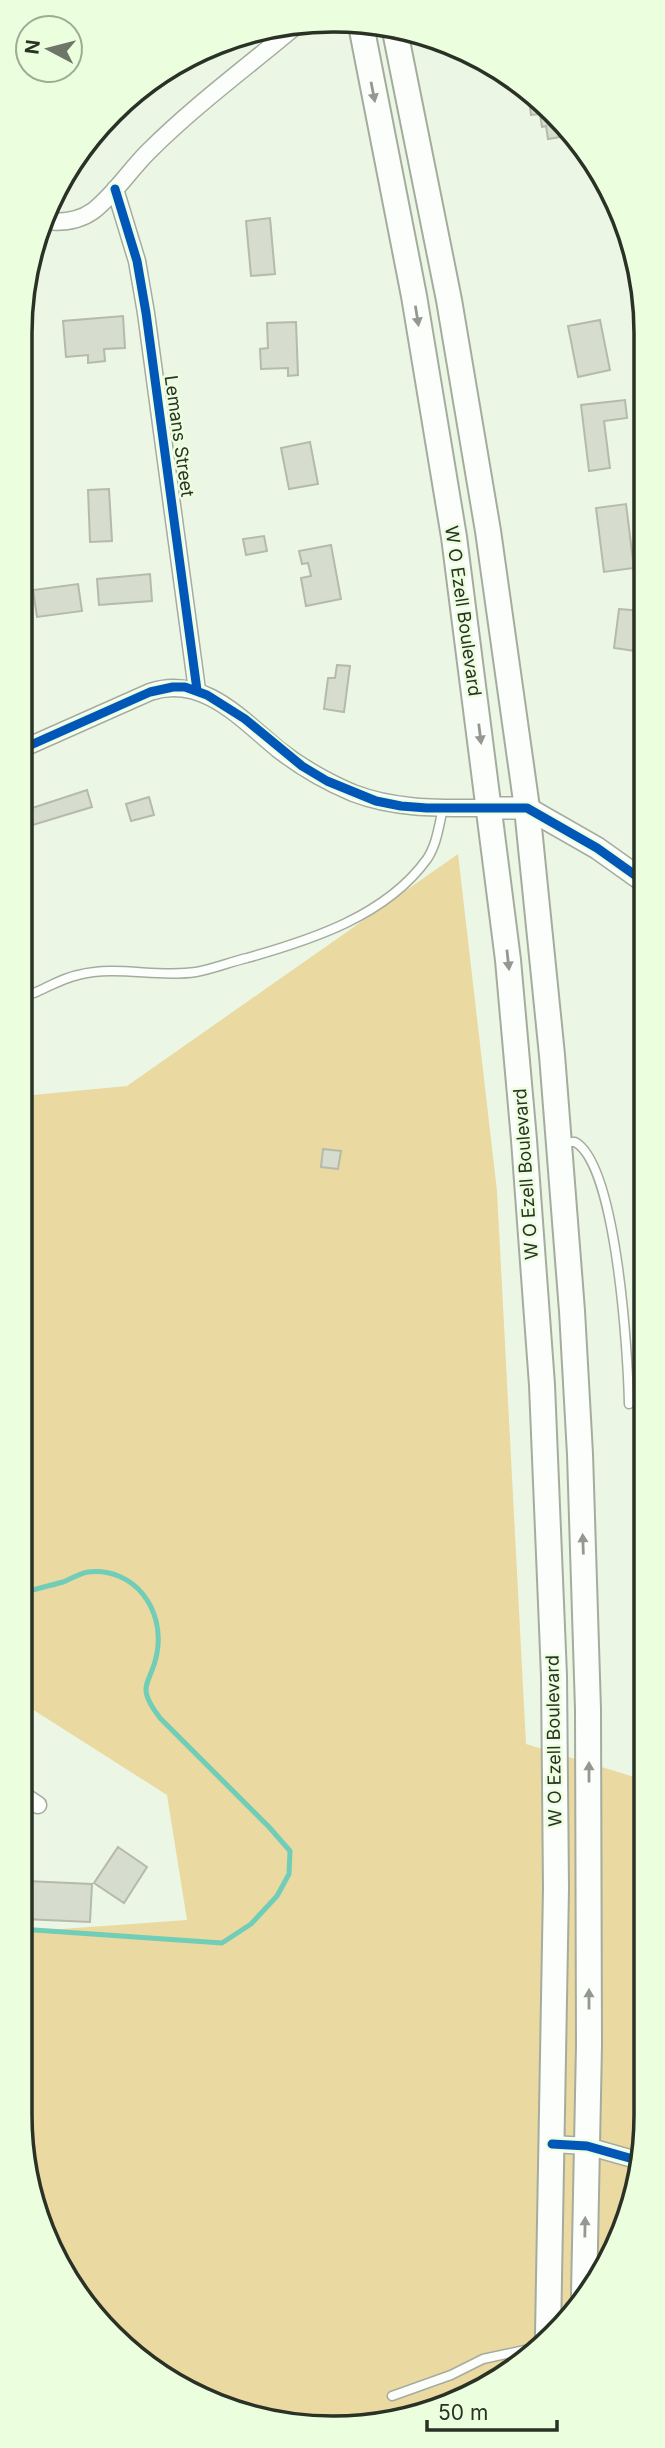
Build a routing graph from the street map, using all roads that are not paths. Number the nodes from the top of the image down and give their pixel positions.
1 (362, 33) edge
2 (285, 35) edge
3 (396, 38) edge
4 (115, 189) junction
5 (52, 221) edge
6 (197, 690) junction
7 (32, 744) edge
8 (443, 808) junction
9 (490, 808) junction
10 (527, 808) junction
11 (634, 874) edge
12 (34, 993) dead end
13 (558, 1137) junction
14 (524, 1140) junction
15 (629, 1404) dead end
16 (32, 1801) edge
17 (38, 1805) dead end
18 (590, 1838) junction
19 (555, 1839) junction
20 (552, 2144) junction
21 (587, 2146) junction
22 (630, 2158) edge
23 (584, 2281) edge
24 (548, 2325) edge
25 (520, 2351) edge
26 (391, 2396) dead end

1 -> 9 main road, W O Ezell Boulevard
2 - 4 street
3 - 10 main road, W O Ezell Boulevard
4 - 5 street
4 - 6 street, Lemans Street
6 - 7 street
6 - 8 street
8 - 9 street
8 - 12 lane
9 - 10 street
9 -> 14 main road, W O Ezell Boulevard
10 - 11 street
10 - 13 main road, W O Ezell Boulevard
13 - 14 main road
13 - 15 lane
18 -> 13 main road, W O Ezell Boulevard
14 - 19 main road, W O Ezell Boulevard
16 - 17 street
18 - 19 main road
21 -> 18 main road, W O Ezell Boulevard
19 - 20 main road, W O Ezell Boulevard
20 - 21 street
20 - 24 main road, W O Ezell Boulevard
21 - 22 street
23 -> 21 main road, W O Ezell Boulevard
25 - 26 lane

